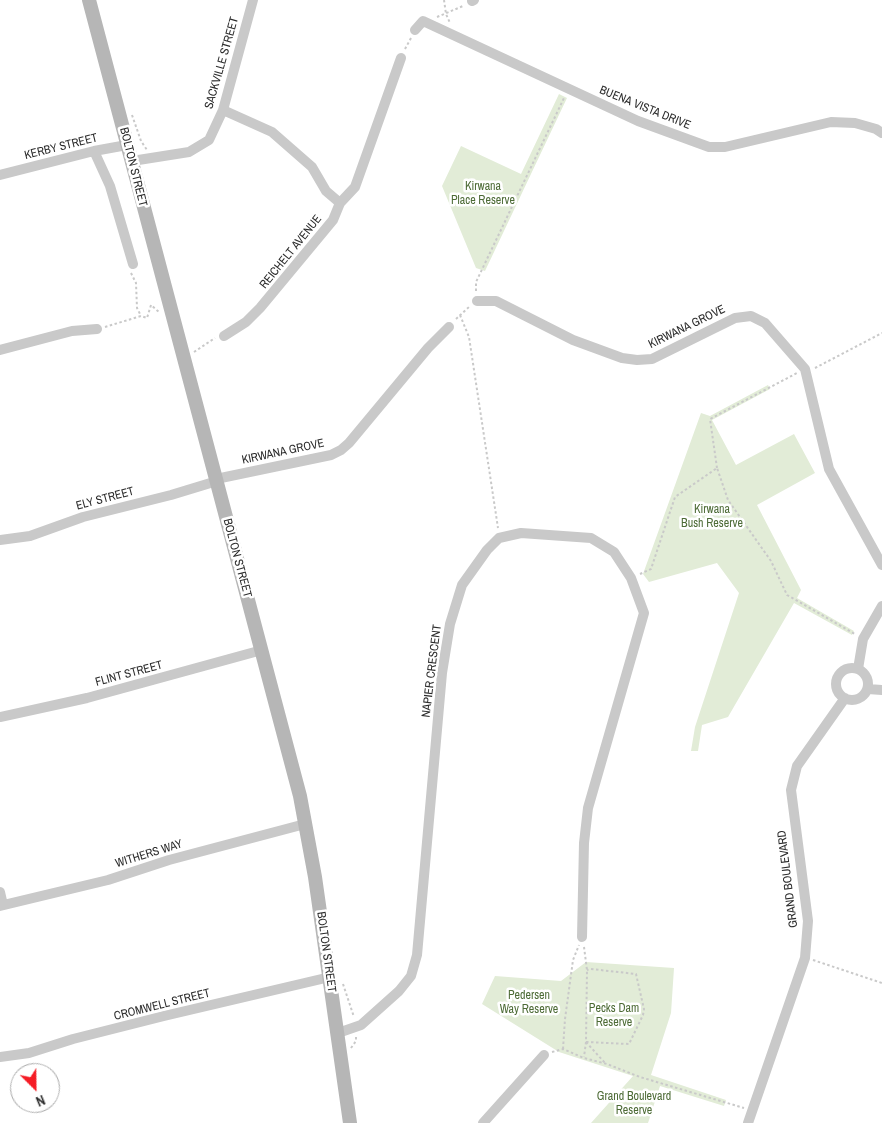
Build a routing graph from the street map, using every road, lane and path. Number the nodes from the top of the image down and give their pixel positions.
1 (89, 0) edge
2 (253, 0) edge
3 (444, 0) edge
4 (473, 1) edge
5 (446, 14) junction
6 (423, 21) junction
7 (416, 30) joint
8 (458, 38) junction
9 (401, 58) joint
10 (568, 89) junction
11 (224, 110) junction
12 (882, 132) edge
13 (127, 145) junction
14 (94, 152) junction
15 (132, 162) junction
16 (0, 175) edge
17 (340, 203) junction
18 (133, 264) joint
19 (476, 301) junction
20 (460, 315) junction
21 (141, 316) junction
22 (174, 322) junction
23 (449, 327) joint
24 (97, 329) joint
25 (882, 333) edge
26 (224, 336) joint
27 (0, 350) edge
28 (184, 358) junction
29 (805, 369) junction
30 (717, 468) junction
31 (216, 480) junction
32 (499, 538) junction
33 (0, 540) edge
34 (882, 565) edge
35 (631, 578) junction
36 (882, 606) edge
37 (863, 639) junction
38 (262, 650) junction
39 (858, 669) junction
40 (868, 689) junction
41 (882, 690) edge
42 (845, 698) junction
43 (0, 717) edge
44 (305, 824) junction
45 (0, 892) edge
46 (2, 906) edge
47 (582, 937) junction
48 (805, 958) junction
49 (587, 970) junction
50 (330, 977) junction
51 (882, 983) edge
52 (338, 1033) junction
53 (586, 1042) junction
54 (563, 1049) junction
55 (544, 1055) joint
56 (0, 1057) edge
57 (584, 1058) junction
58 (607, 1064) junction
59 (751, 1110) junction
60 (349, 1123) edge
61 (483, 1123) edge
62 (748, 1123) edge

1 - 13 main road, BOLTON STREET
2 - 11 street, SACKVILLE STREET
3 - 5 path
4 - 5 path
5 - 6 path
5 - 8 path
6 - 7 street
6 - 8 street, BUENA VISTA DRIVE
7 - 9 path
8 - 10 street, BUENA VISTA DRIVE
9 - 17 street, REICHELT AVENUE
10 - 12 street, BUENA VISTA DRIVE
10 - 19 path
11 - 15 street, SACKVILLE STREET
11 - 17 street
13 - 14 street, KERBY STREET
13 - 15 main road, BOLTON STREET
14 - 16 street, KERBY STREET
14 - 18 street, BOLTON STREET
15 - 22 main road, BOLTON STREET
17 - 26 street, REICHELT AVENUE
18 - 21 path
19 - 20 path
19 - 29 street, KIRWANA GROVE
20 - 23 path
20 - 32 path
21 - 22 path
21 - 24 path
22 - 28 main road, BOLTON STREET
23 - 31 street, KIRWANA GROVE
24 - 27 street
25 - 29 path
26 - 28 path
28 - 31 main road, BOLTON STREET
29 - 30 path
29 - 34 street, KIRWANA GROVE
30 - 35 path
30 - 37 path
31 - 33 street, ELY STREET
31 - 38 main road, BOLTON STREET
32 - 35 street
32 - 52 street, NAPIER CRESCENT
35 - 47 street
36 - 37 street
37 - 39 street
38 - 43 street, FLINT STREET
38 - 44 main road, BOLTON STREET
39 - 40 street
39 - 42 street
40 - 41 street
40 - 42 street
42 - 48 street, GRAND BOULEVARD
44 - 46 street, WITHERS WAY
44 - 50 main road, BOLTON STREET
45 - 46 street
47 - 49 path
47 - 54 path
48 - 51 path
48 - 59 street, GRAND BOULEVARD
49 - 53 path
49 - 53 path
50 - 52 main road, BOLTON STREET
50 - 56 street, CROMWELL STREET
52 - 60 main road, BOLTON STREET
53 - 57 path
53 - 58 path
54 - 55 path
54 - 57 path
55 - 61 street
57 - 58 path
58 - 59 path
59 - 62 street, GRAND BOULEVARD

